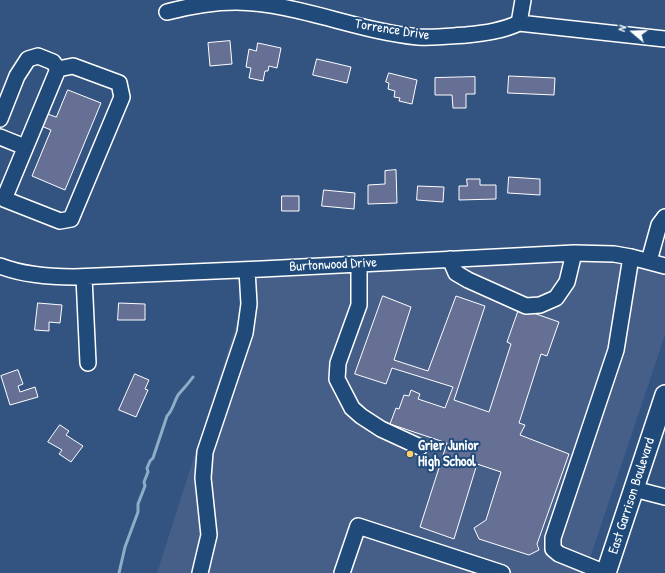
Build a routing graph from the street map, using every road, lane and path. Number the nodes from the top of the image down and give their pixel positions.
1 (523, 0) edge
2 (167, 12) dead end
3 (519, 23) junction
4 (665, 39) edge
5 (58, 69) junction
6 (0, 119) edge
7 (0, 138) edge
8 (25, 147) junction
9 (2, 198) edge
10 (665, 217) edge
11 (574, 253) junction
12 (631, 257) junction
13 (450, 259) junction
14 (649, 261) junction
15 (359, 264) junction
16 (0, 266) edge
17 (665, 266) edge
18 (247, 270) junction
19 (84, 277) junction
20 (88, 363) dead end
21 (665, 395) edge
22 (420, 447) dead end
23 (634, 489) junction
24 (665, 497) edge
25 (200, 573) edge
26 (342, 573) edge
27 (502, 573) edge
28 (606, 573) edge

1 - 3 street
2 - 3 street, Torrence Drive
3 - 4 street, Torrence Drive
5 - 6 street
5 - 8 street
5 - 9 street
7 - 8 street
8 - 9 street
10 - 14 street
11 - 12 street, Burtonwood Drive
11 - 13 street, Burtonwood Drive
11 - 13 street
12 - 14 street, Burtonwood Drive
12 - 28 street
13 - 15 street, Burtonwood Drive
14 - 17 street, Burtonwood Drive
15 - 18 street, Burtonwood Drive
15 - 22 street
16 - 19 street, Burtonwood Drive
18 - 19 street, Burtonwood Drive
18 - 25 street
19 - 20 street
21 - 23 main road, East Garrison Boulevard
23 - 24 street
23 - 28 main road, East Garrison Boulevard
26 - 27 street

